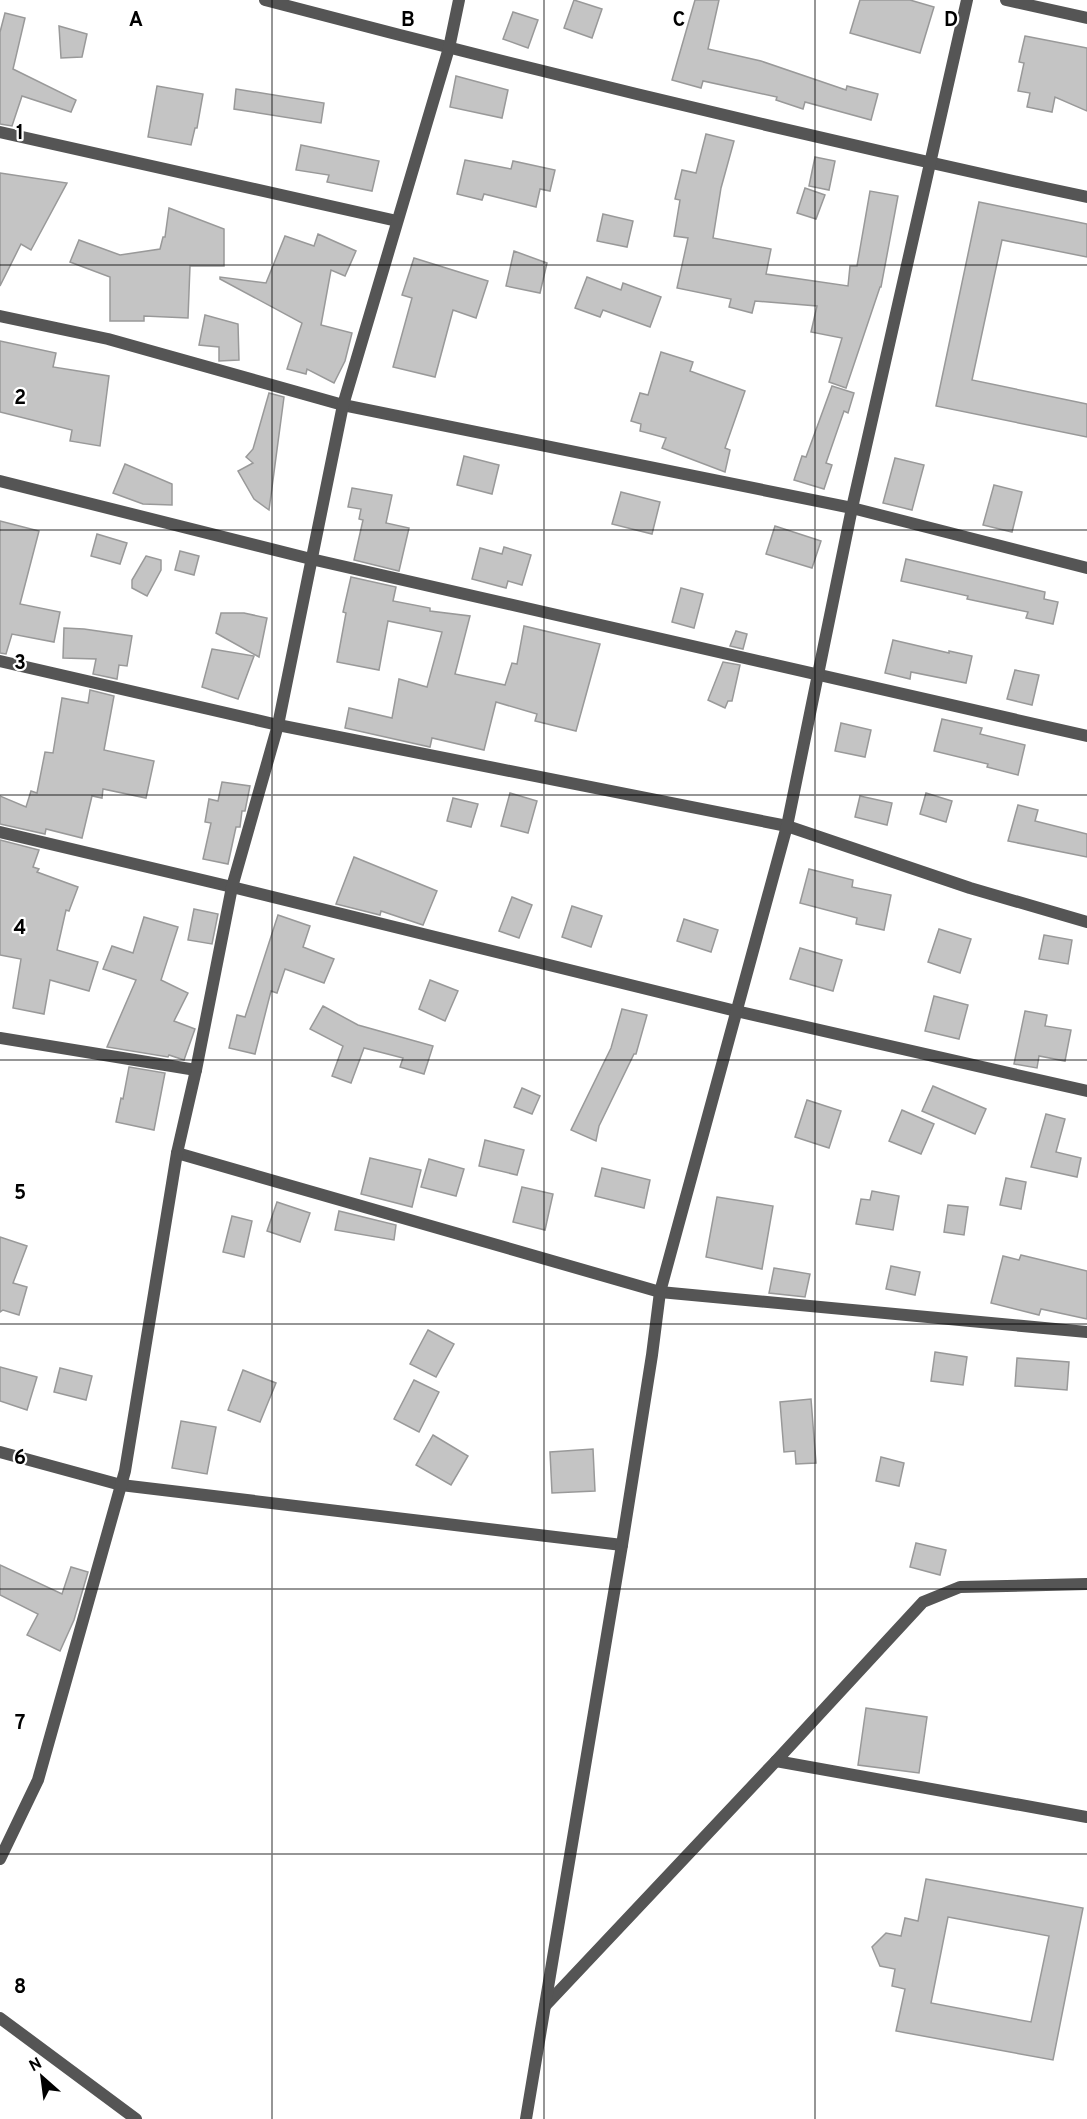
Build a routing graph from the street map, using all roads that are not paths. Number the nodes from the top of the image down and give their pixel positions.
1 (265, 0) edge
2 (459, 0) edge
3 (967, 0) edge
4 (1006, 0) edge
5 (1087, 18) edge
6 (448, 48) junction
7 (0, 132) edge
8 (930, 163) junction
9 (1087, 197) edge
10 (397, 221) junction
11 (0, 316) edge
12 (343, 405) junction
13 (0, 481) edge
14 (852, 508) junction
15 (310, 558) junction
16 (1087, 568) edge
17 (0, 661) edge
18 (818, 673) junction
19 (278, 725) junction
20 (1087, 736) edge
21 (787, 826) junction
22 (0, 832) edge
23 (232, 887) junction
24 (1087, 922) edge
25 (736, 1011) junction
26 (0, 1038) edge
27 (196, 1070) junction
28 (1087, 1091) edge
29 (177, 1153) junction
30 (660, 1292) junction
31 (1087, 1332) edge
32 (0, 1452) edge
33 (121, 1485) junction
34 (622, 1545) junction
35 (1087, 1584) edge
36 (776, 1761) junction
37 (1087, 1817) edge
38 (0, 1858) edge
39 (545, 2007) junction
40 (0, 2018) edge
41 (136, 2119) edge
42 (526, 2119) edge

1 - 6 street
2 - 6 street
3 - 8 street
4 - 5 street
6 - 8 street
6 - 10 street
7 - 10 street
8 - 9 street
8 - 14 street
10 - 12 street
11 - 12 street
12 - 14 street
12 - 15 street
13 - 15 street
14 - 16 street
14 - 18 street
15 - 18 street
15 - 19 street
17 - 19 street
18 - 20 street
18 - 21 street
19 - 21 street
19 - 23 street
21 - 24 street
21 - 25 street
22 - 23 street
23 - 25 street
23 - 27 street
25 - 28 street
25 - 30 street
26 - 27 street
27 - 29 street
29 - 30 street
29 - 33 street
30 - 31 street
30 - 34 street
32 - 33 street
33 - 34 street
33 - 38 street
34 - 39 street
35 - 36 street
36 - 37 street
36 - 39 street
39 - 42 street
40 - 41 street

